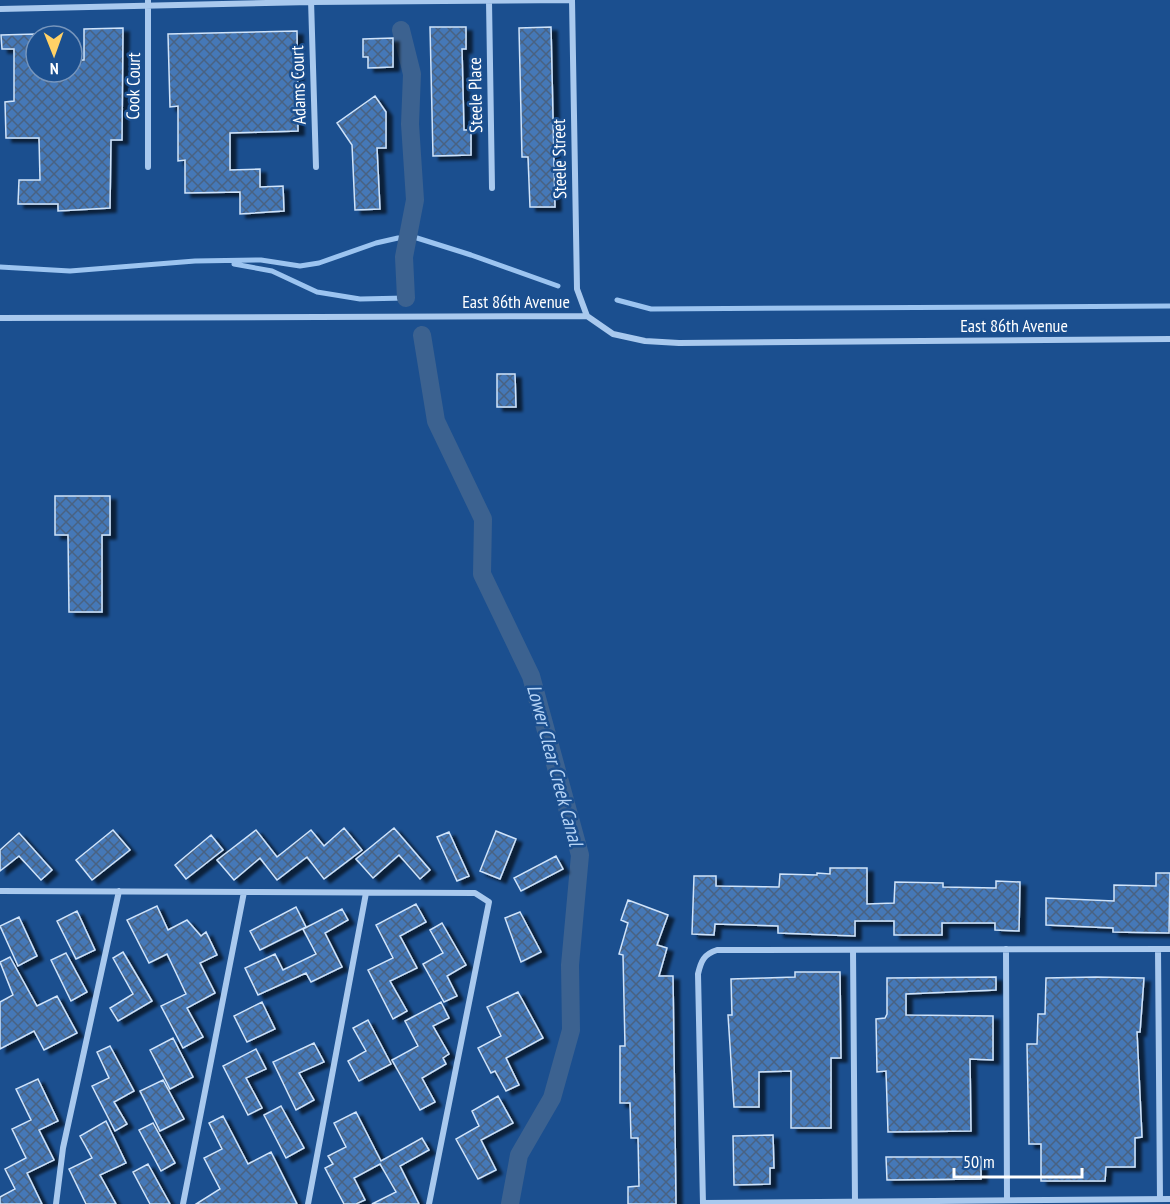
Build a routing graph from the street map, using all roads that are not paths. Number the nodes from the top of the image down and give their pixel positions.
1 (572, 0) edge
2 (311, 1) edge
3 (489, 1) edge
4 (148, 3) edge
5 (0, 9) edge
6 (148, 166) dead end
7 (316, 167) dead end
8 (492, 188) dead end
9 (587, 316) junction
10 (0, 318) edge
11 (1170, 339) edge
12 (0, 891) edge
13 (119, 891) junction
14 (244, 892) junction
15 (366, 892) junction
16 (1006, 949) junction
17 (1158, 949) junction
18 (1170, 949) edge
19 (853, 950) junction
20 (1160, 1199) junction
21 (1170, 1199) edge
22 (1007, 1200) junction
23 (855, 1202) junction
24 (56, 1204) edge
25 (183, 1204) edge
26 (308, 1204) edge
27 (429, 1204) edge
28 (703, 1204) edge

1 - 3 street
1 - 9 street, Steele Street
2 - 3 street
2 - 4 street
2 - 7 street, Adams Court
3 - 8 street, Steele Place
4 - 5 street
4 - 6 street, Cook Court
9 - 10 street, East 86th Avenue
9 - 11 street, East 86th Avenue
12 - 13 street
13 - 14 street
13 - 24 street
14 - 15 street
14 - 25 street
15 - 26 street
15 - 27 street
16 - 17 street
16 - 19 street
16 - 22 street
17 - 18 street
17 - 20 street
19 - 23 street
19 - 28 street
20 - 21 street
20 - 22 street
22 - 23 street
23 - 28 street

